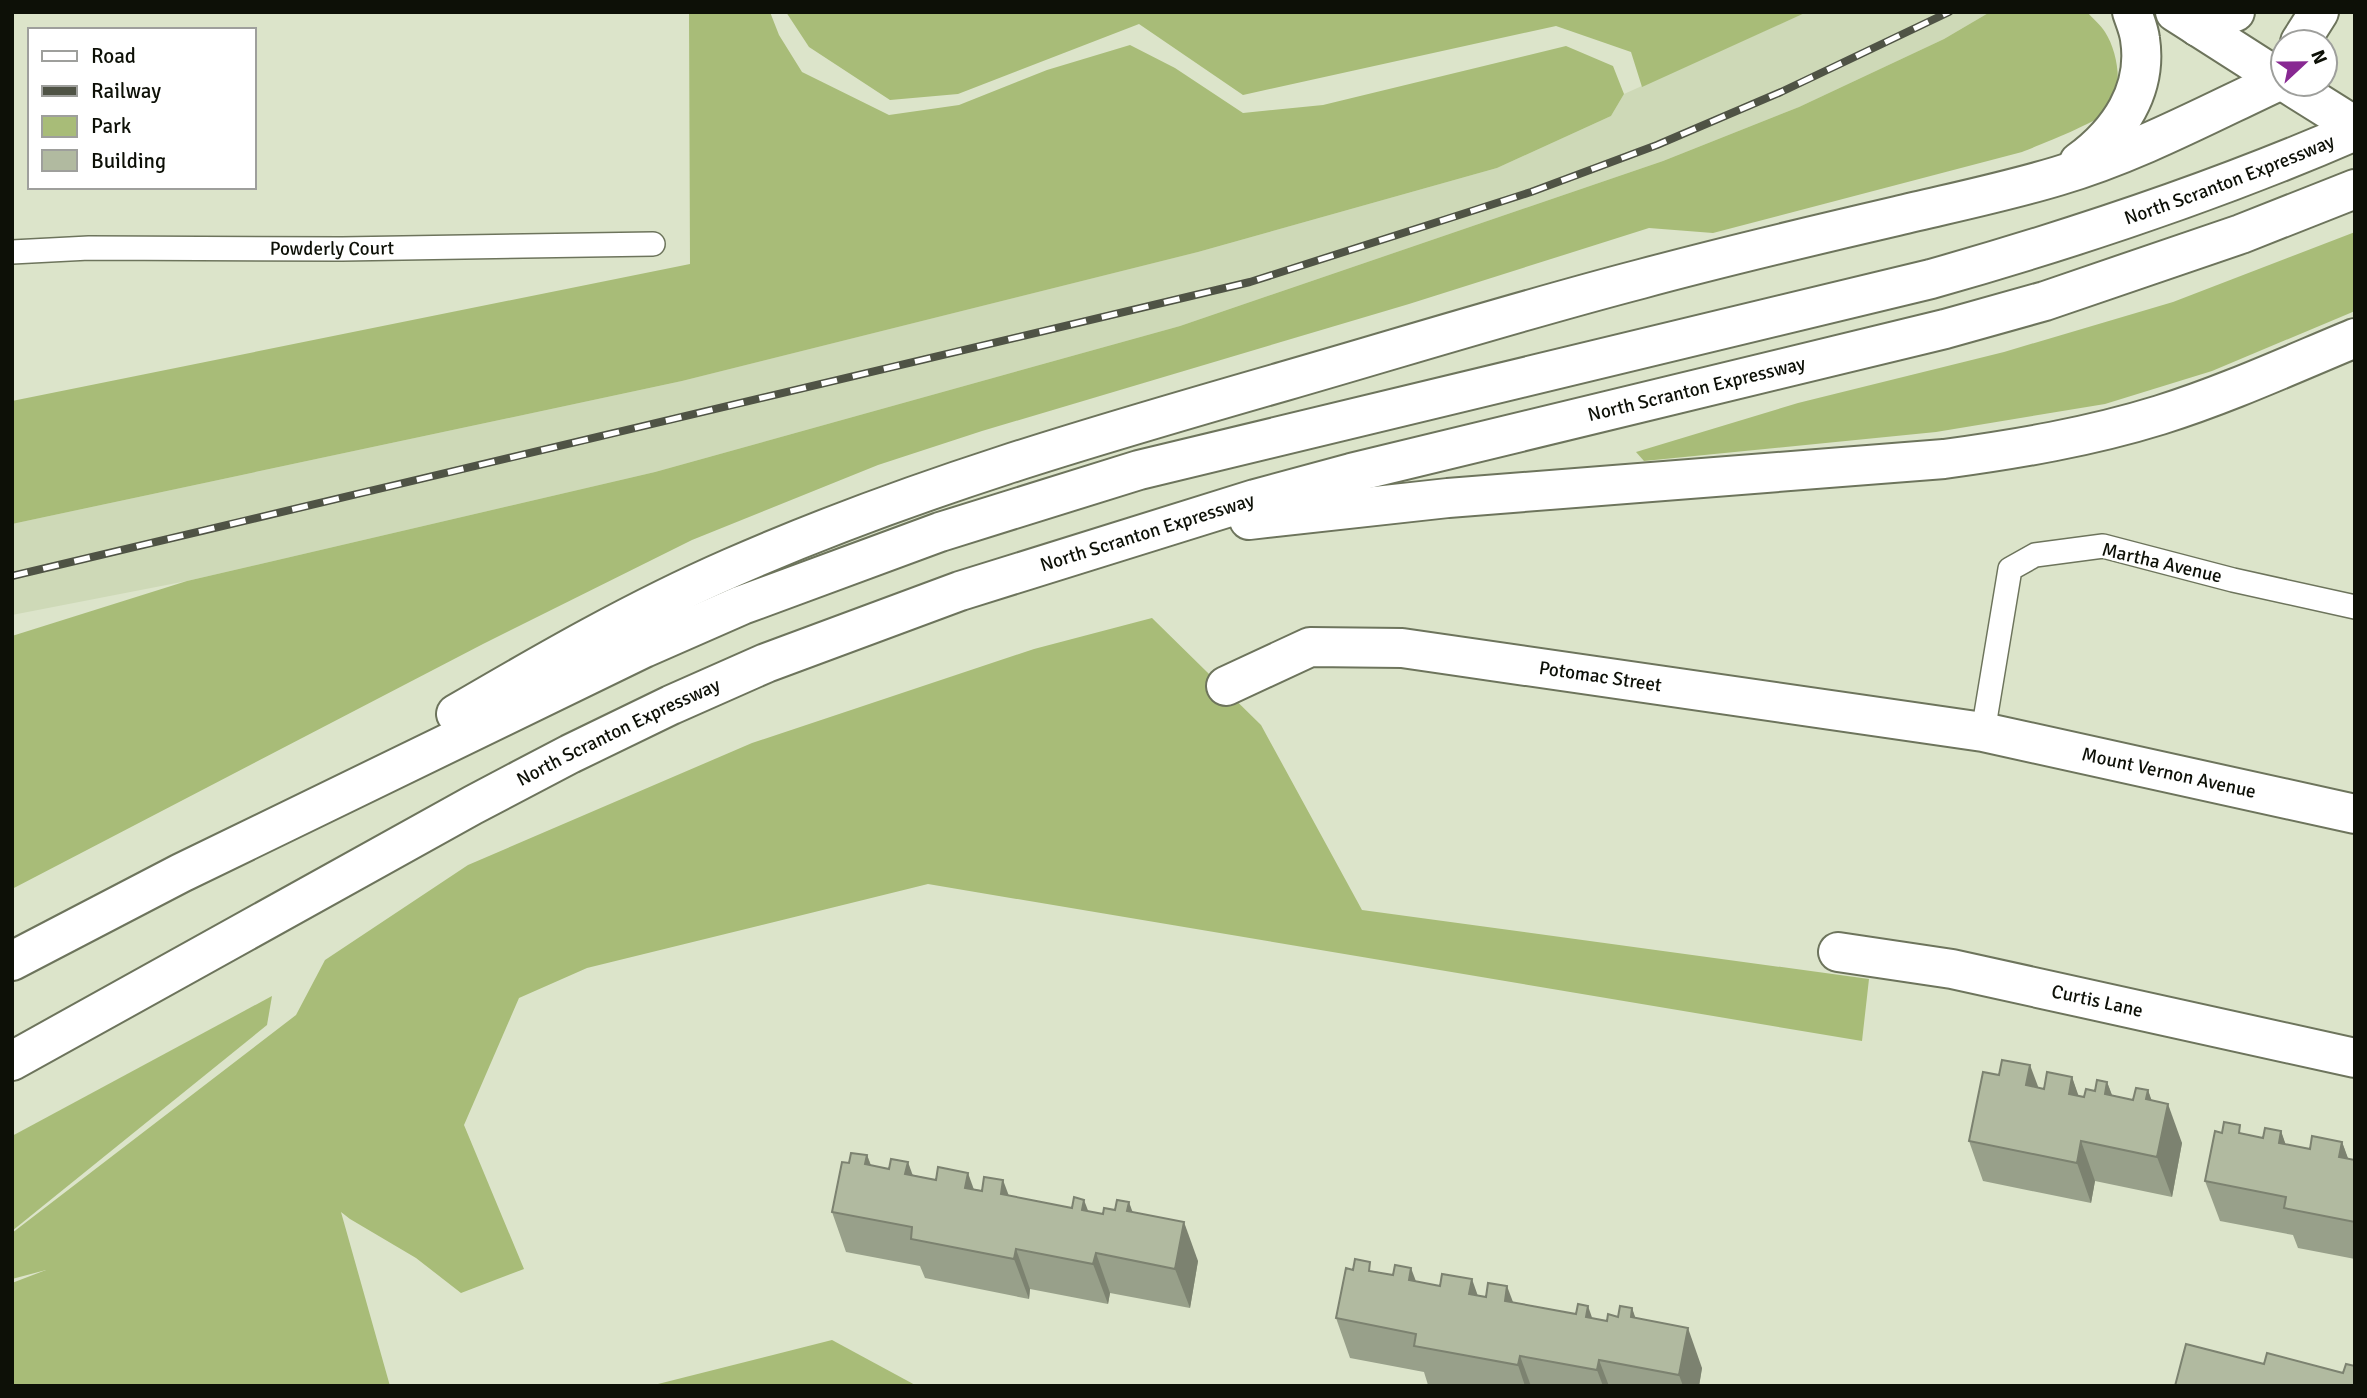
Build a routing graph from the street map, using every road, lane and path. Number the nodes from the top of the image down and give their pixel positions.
1 (2132, 12) edge
2 (2235, 12) edge
3 (2319, 12) edge
4 (2186, 20) edge
5 (2309, 28) edge
6 (2269, 71) edge
7 (2269, 87) edge
8 (2310, 98) edge
9 (2355, 129) edge
10 (2059, 176) junction
11 (2351, 190) edge
12 (653, 244) dead end
13 (12, 252) edge
14 (2355, 338) edge
15 (1156, 531) junction
16 (2355, 607) edge
17 (1226, 686) dead end
18 (1983, 732) junction
19 (2355, 814) edge
20 (181, 873) junction
21 (1838, 952) dead end
22 (12, 961) edge
23 (2355, 1058) edge
24 (12, 1061) edge

1 - 10 main road
2 - 4 main road
3 - 5 main road
4 - 6 main road
7 - 10 main road
8 - 9 main road
9 - 20 main road, North Scranton Expressway
10 - 20 main road
11 - 15 main road, North Scranton Expressway
12 - 13 lane, Powderly Court
14 - 15 main road
15 - 24 main road, North Scranton Expressway
16 - 18 lane, Martha Avenue
17 - 18 main road, Potomac Street
18 - 19 main road, Mount Vernon Avenue
20 - 22 main road, North Scranton Expressway
21 - 23 main road, Curtis Lane

